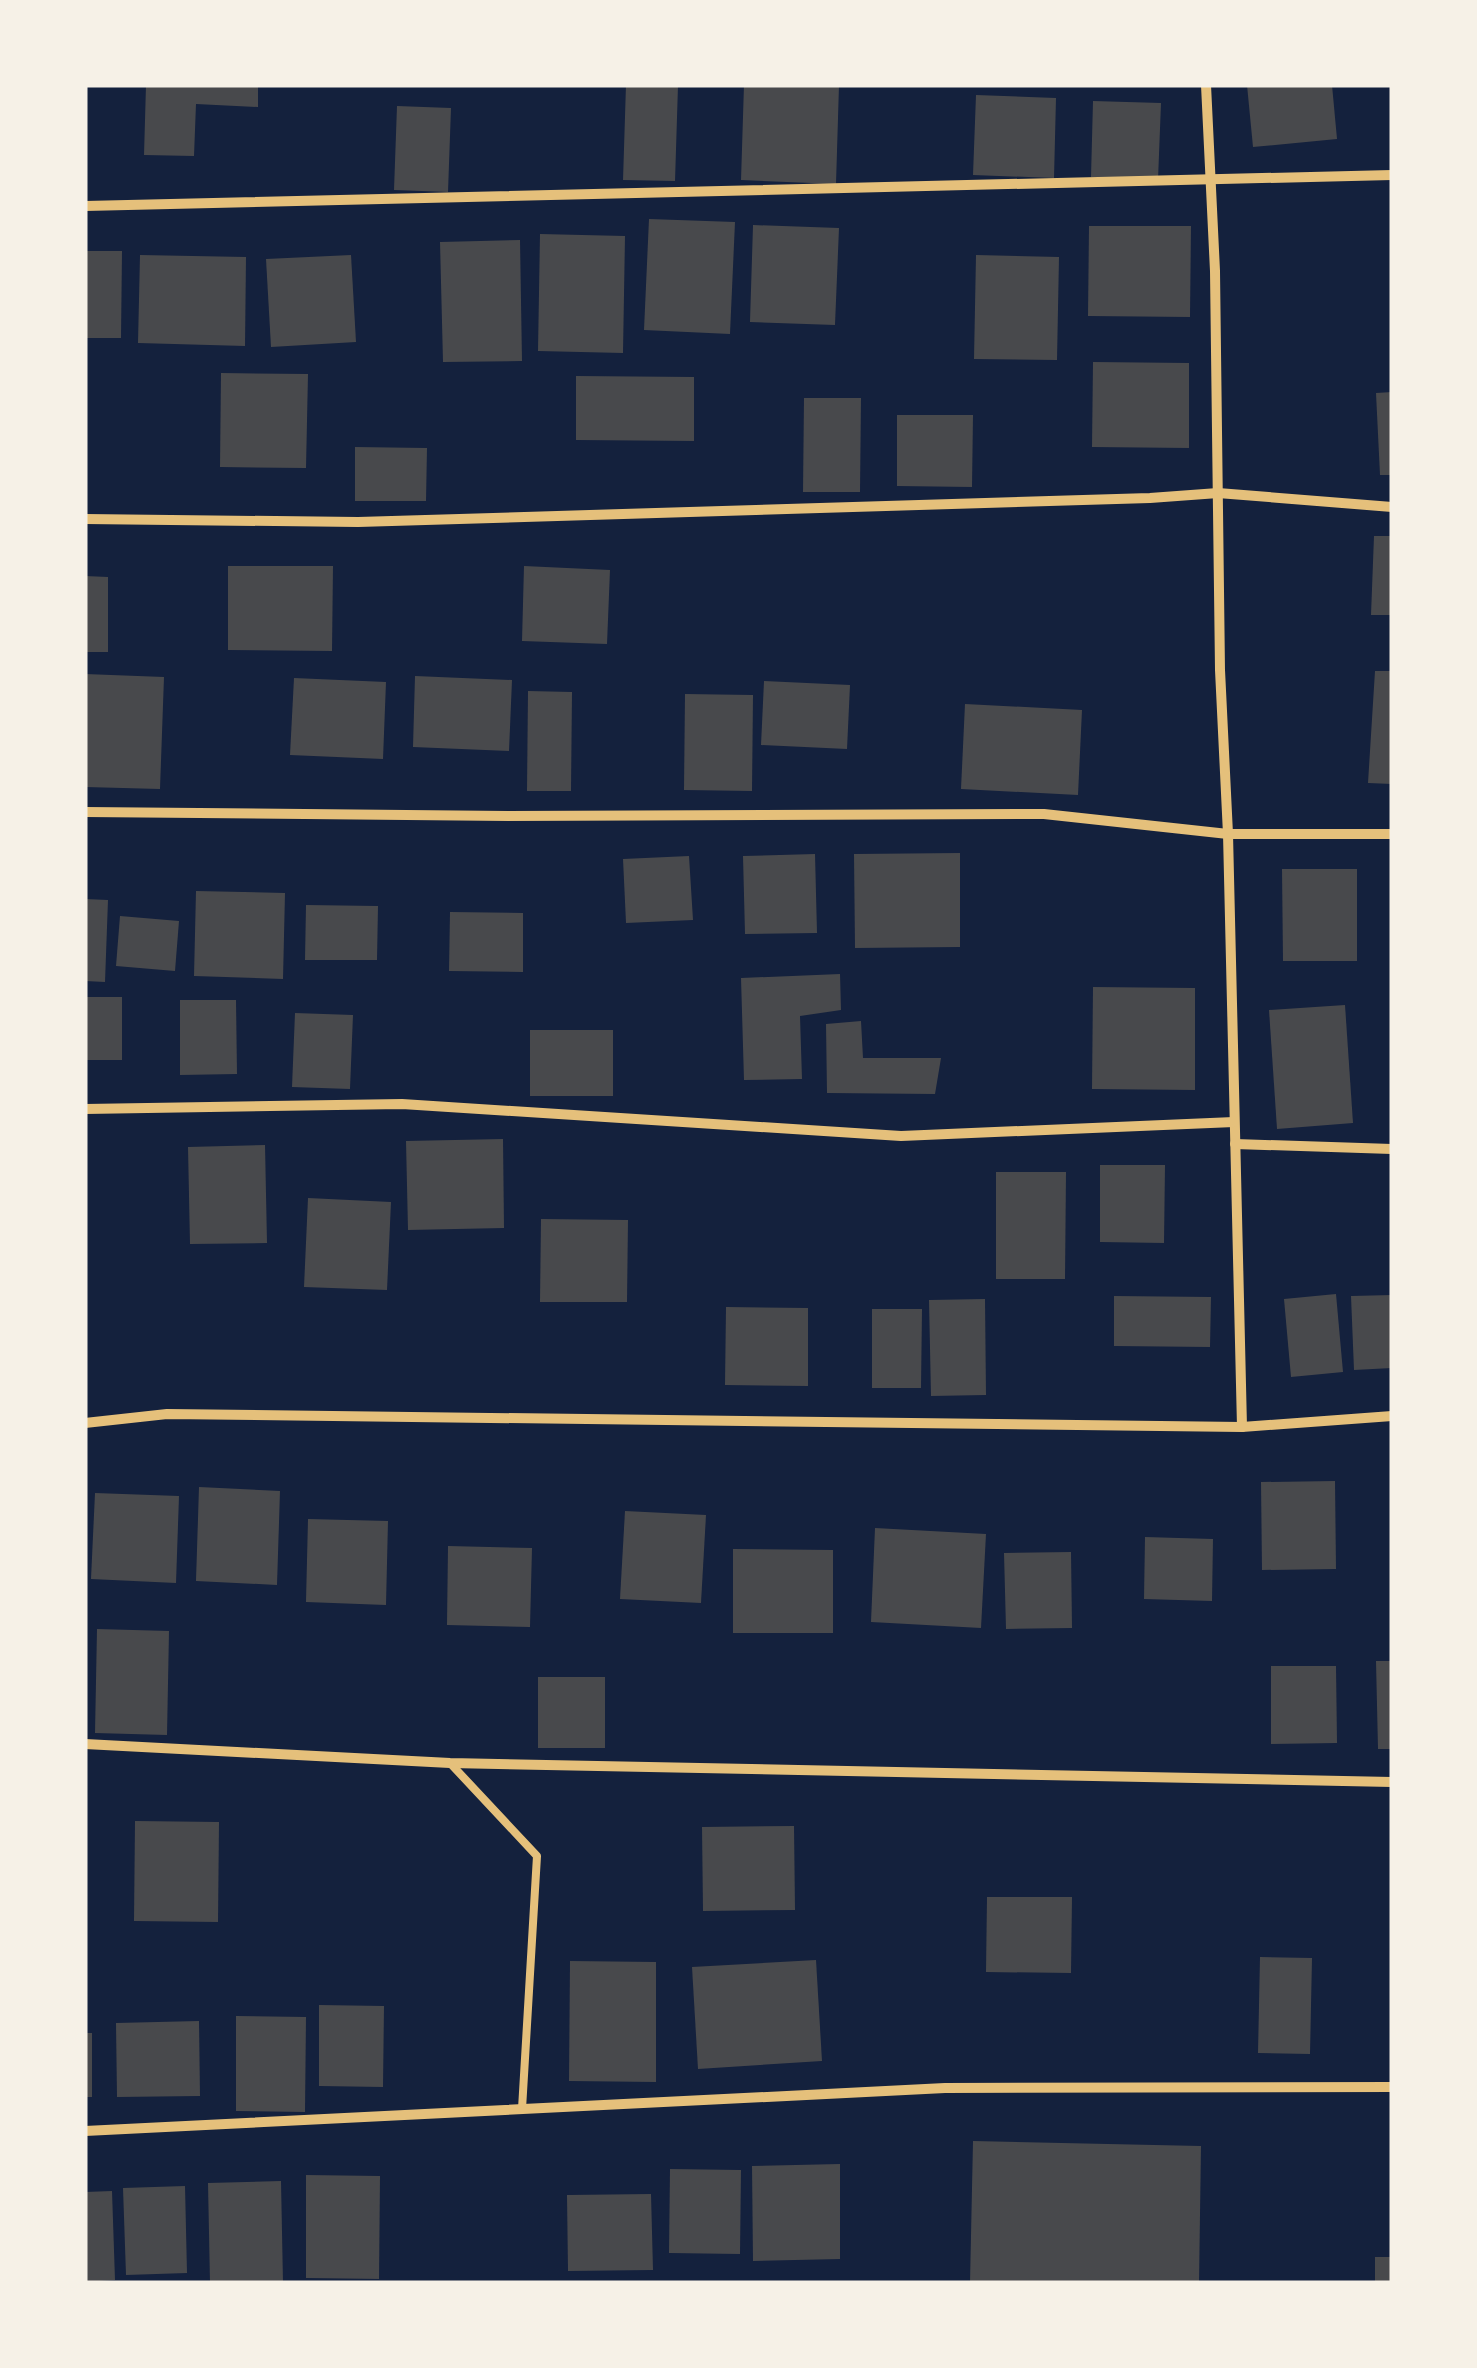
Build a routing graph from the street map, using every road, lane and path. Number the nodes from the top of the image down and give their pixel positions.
1 (1206, 85) edge
2 (1392, 176) edge
3 (1211, 182) junction
4 (85, 206) edge
5 (1218, 494) junction
6 (1392, 507) edge
7 (85, 519) edge
8 (85, 812) edge
9 (1228, 834) junction
10 (1392, 834) edge
11 (85, 1109) edge
12 (1234, 1122) junction
13 (1234, 1144) junction
14 (1392, 1149) edge
15 (1392, 1416) edge
16 (85, 1423) edge
17 (1242, 1426) junction
18 (85, 1744) edge
19 (450, 1764) junction
20 (1392, 1782) edge
21 (1392, 2087) edge
22 (522, 2109) junction
23 (85, 2131) edge

1 - 3 street
2 - 3 street
3 - 4 street
3 - 5 street
5 - 6 street
5 - 7 street
5 - 9 street
8 - 9 street
9 - 10 street
9 - 12 street
11 - 12 street
12 - 13 street
13 - 14 street
13 - 17 street
15 - 17 street
16 - 17 street
18 - 19 street
19 - 20 street
19 - 22 lane
21 - 22 street
22 - 23 street

